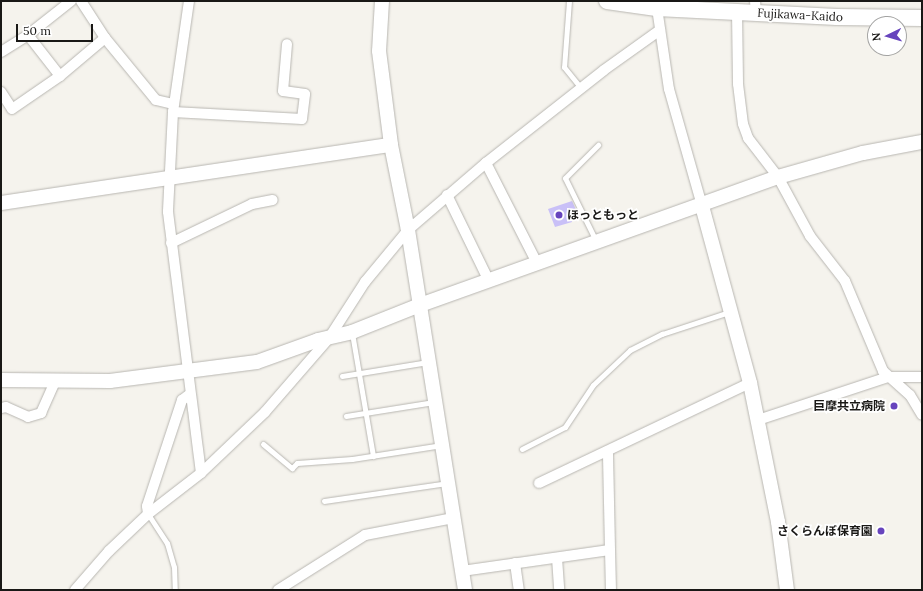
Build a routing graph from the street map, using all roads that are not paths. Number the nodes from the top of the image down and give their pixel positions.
1 (71, 1) edge
2 (81, 1) edge
3 (189, 1) edge
4 (382, 1) edge
5 (569, 1) edge
6 (607, 1) edge
7 (657, 4) edge
8 (756, 7) edge
9 (737, 11) junction
10 (922, 18) edge
11 (660, 30) junction
12 (28, 35) junction
13 (105, 38) junction
14 (287, 44) dead end
15 (1, 52) edge
16 (60, 76) junction
17 (580, 88) junction
18 (1, 92) edge
19 (173, 108) junction
20 (922, 142) edge
21 (391, 145) junction
22 (598, 145) dead end
23 (486, 163) junction
24 (778, 177) junction
25 (169, 178) junction
26 (447, 195) junction
27 (272, 200) dead end
28 (1, 203) edge
29 (702, 206) junction
30 (408, 230) junction
31 (597, 242) junction
32 (171, 243) junction
33 (537, 263) junction
34 (489, 281) junction
35 (420, 304) junction
36 (730, 311) junction
37 (352, 332) junction
38 (328, 338) junction
39 (429, 362) junction
40 (188, 373) junction
41 (359, 373) junction
42 (342, 376) dead end
43 (888, 377) junction
44 (922, 377) edge
45 (1, 380) edge
46 (55, 382) junction
47 (750, 383) junction
48 (190, 394) junction
49 (435, 402) junction
50 (1, 408) edge
51 (366, 413) junction
52 (922, 415) edge
53 (346, 416) dead end
54 (758, 420) junction
55 (263, 444) dead end
56 (442, 445) junction
57 (522, 448) dead end
58 (608, 451) junction
59 (373, 456) junction
60 (201, 473) junction
61 (448, 483) junction
62 (539, 484) dead end
63 (324, 501) dead end
64 (148, 514) junction
65 (453, 518) junction
66 (610, 550) junction
67 (557, 558) junction
68 (515, 563) junction
69 (462, 571) junction
70 (75, 590) edge
71 (175, 590) edge
72 (278, 590) edge
73 (465, 590) edge
74 (519, 590) edge
75 (559, 590) edge
76 (611, 590) edge
77 (787, 590) edge

1 - 12 street
2 - 13 street
3 - 19 street
4 - 21 street
5 - 17 lane
6 - 7 main road, Fujikawa-Kaido
7 - 9 main road, Fujikawa-Kaido
7 - 11 street
8 - 9 main road, Fujikawa-Kaido
8 - 10 main road, Fujikawa-Kaido
9 - 24 street
11 - 17 street
11 - 29 street
12 - 15 street
12 - 16 street
13 - 16 street
13 - 19 street
14 - 19 street
16 - 18 street
17 - 23 street
19 - 25 street
20 - 24 street
21 - 25 street
21 - 30 street
22 - 31 lane
23 - 26 street
23 - 33 street
24 - 29 street
24 - 43 street
25 - 28 street
25 - 32 street
26 - 30 street
26 - 34 street
27 - 32 street
29 - 31 street
29 - 36 street
30 - 35 street
30 - 38 street
31 - 33 street
32 - 40 street
33 - 34 street
34 - 35 street
35 - 37 street
35 - 39 street
36 - 47 street
36 - 57 lane
37 - 38 street
37 - 41 lane
38 - 40 street
38 - 60 street
39 - 41 lane
39 - 49 street
40 - 46 street
40 - 48 street
41 - 42 lane
41 - 51 lane
43 - 44 street
43 - 52 street
43 - 54 street
45 - 46 street
46 - 50 street
47 - 54 street
47 - 58 street
48 - 60 street
48 - 64 street
49 - 51 lane
49 - 56 street
51 - 53 lane
51 - 59 lane
54 - 77 street
55 - 59 lane
56 - 59 lane
56 - 61 street
58 - 62 street
58 - 66 street
60 - 64 street
61 - 63 lane
61 - 65 street
64 - 70 street
64 - 71 lane
65 - 69 street
65 - 72 street
66 - 67 street
66 - 76 street
67 - 68 street
67 - 75 street
68 - 69 street
68 - 74 street
69 - 73 street

